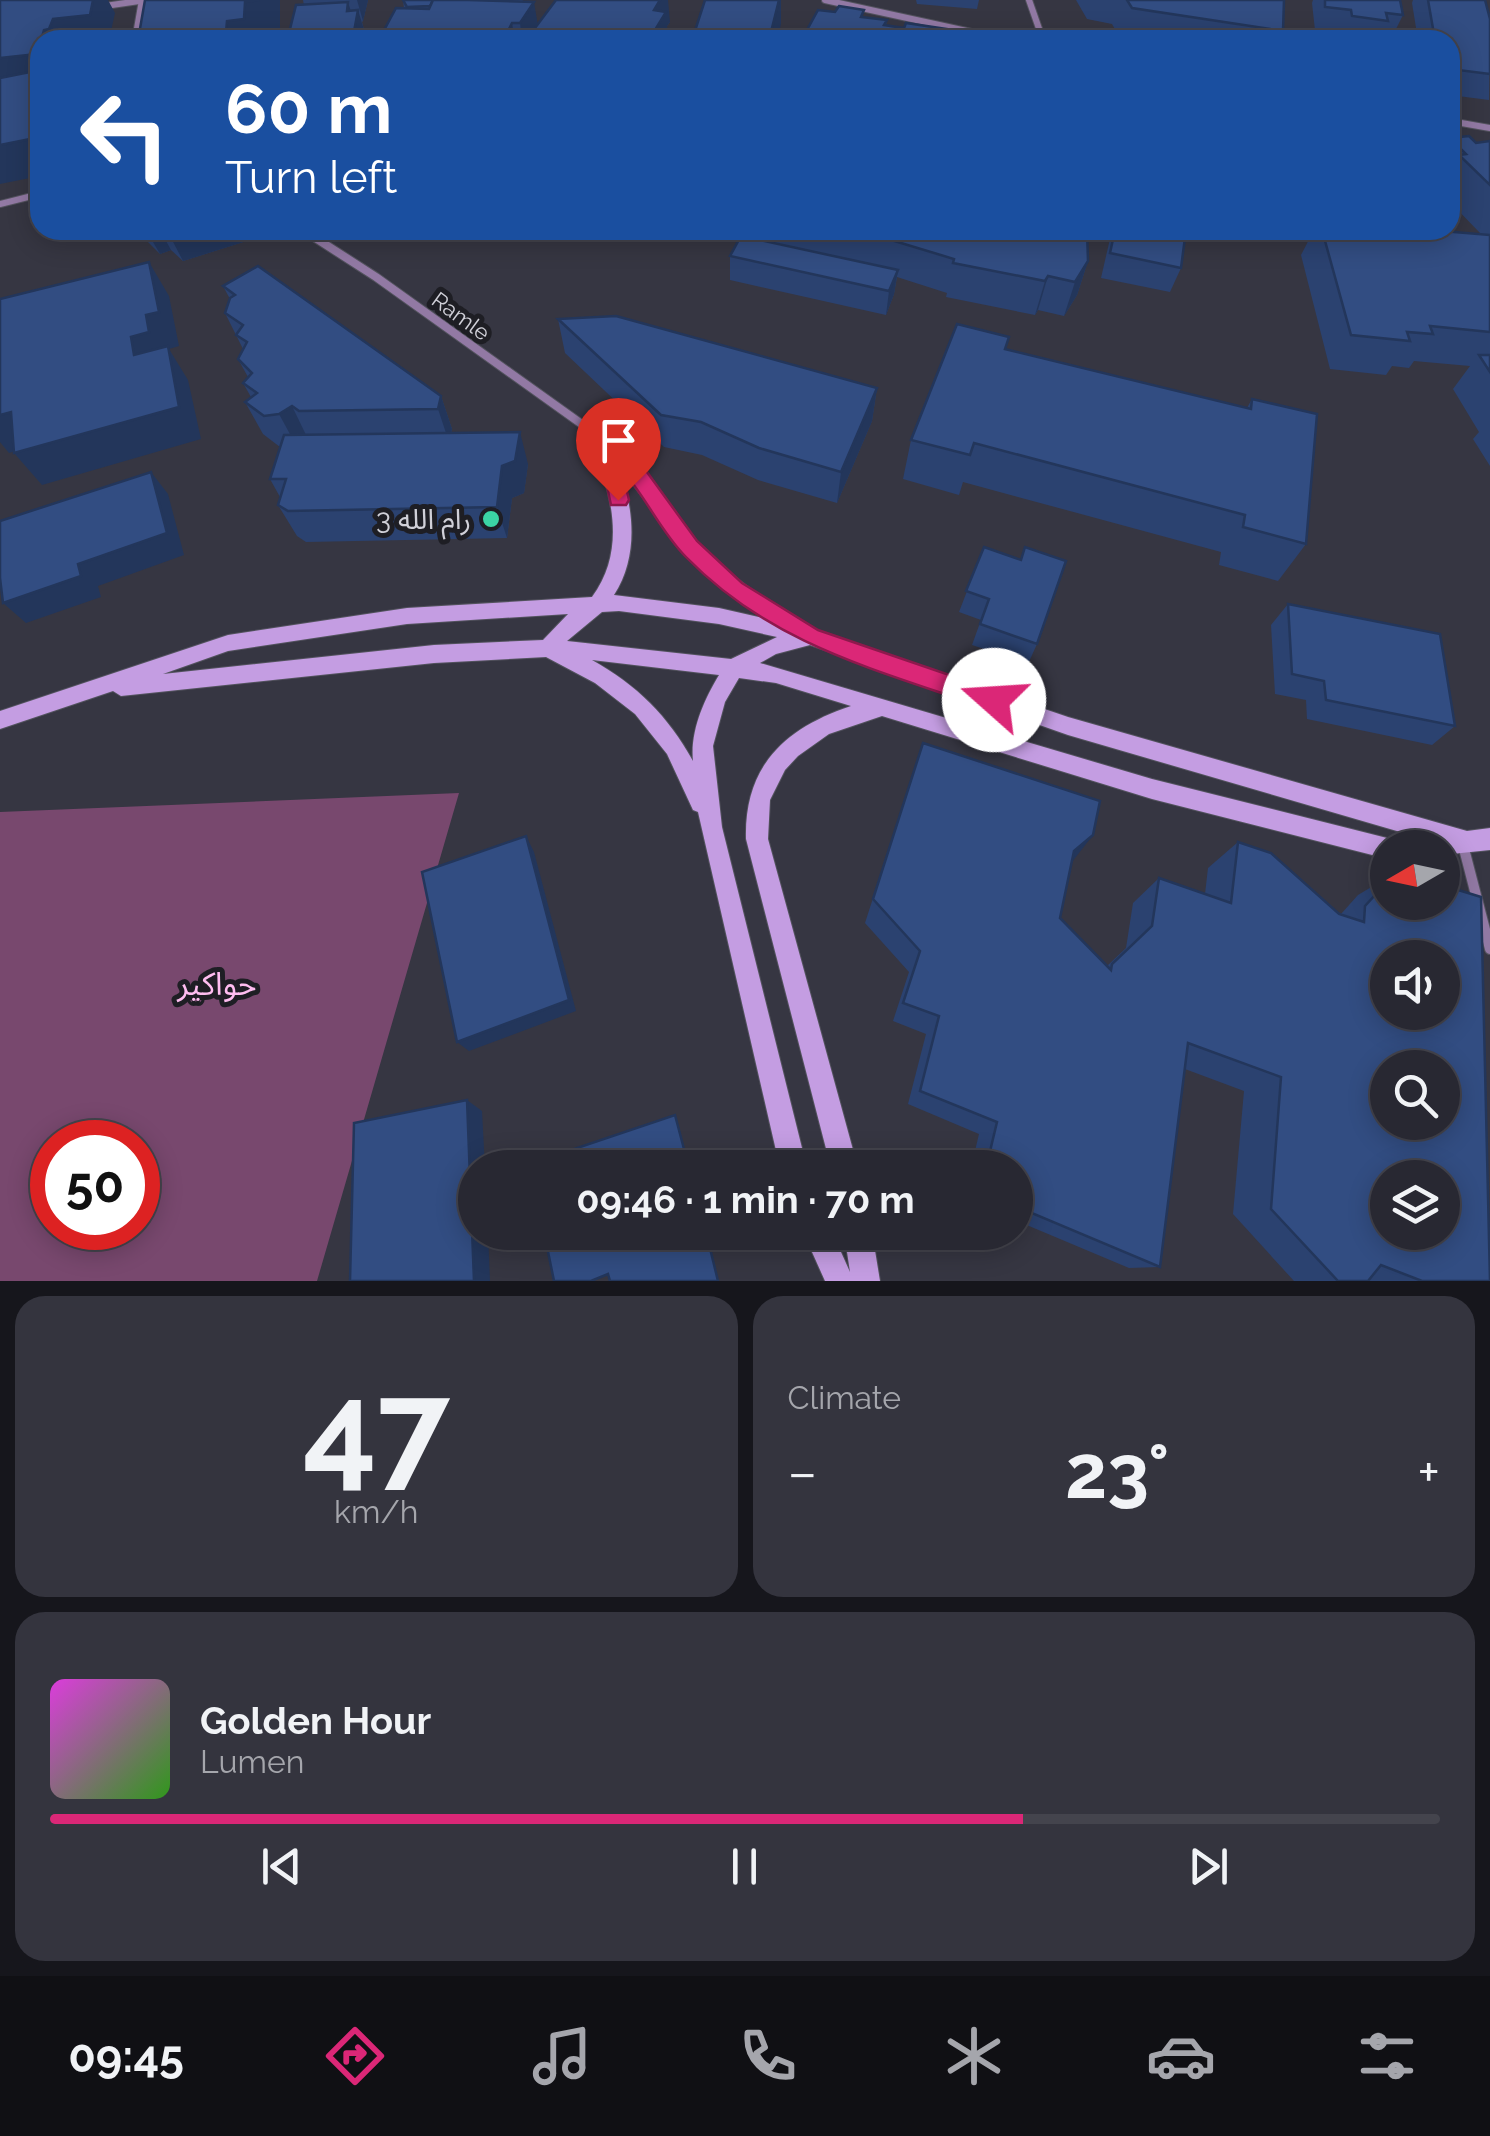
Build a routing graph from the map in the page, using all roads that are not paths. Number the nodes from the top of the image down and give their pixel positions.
1 (143, 0) edge
2 (825, 0) edge
3 (1029, 0) edge
4 (82, 10) edge
5 (137, 30) edge
6 (962, 30) edge
7 (1040, 30) edge
8 (1460, 123) edge
9 (1490, 128) edge
10 (30, 196) edge
11 (0, 204) edge
12 (319, 240) edge
13 (597, 435) junction
14 (598, 604) junction
15 (810, 636) junction
16 (548, 648) junction
17 (734, 668) junction
18 (84, 690) junction
19 (882, 707) junction
20 (0, 720) edge
21 (711, 827) junction
22 (1429, 830) edge
23 (1490, 838) edge
24 (1460, 839) joint
25 (1370, 844) edge
26 (1490, 950) edge
27 (790, 1150) edge
28 (840, 1150) edge
29 (825, 1250) edge
30 (861, 1250) edge
31 (840, 1281) edge
32 (866, 1281) edge

1 - 4 street
1 - 5 street
2 - 6 street
3 - 7 street
8 - 9 street
10 - 11 street
12 - 13 street, Ramle
13 - 14 main road
13 - 15 main road
14 - 15 main road
14 - 16 main road
14 - 18 main road
15 - 17 main road
15 - 22 main road
16 - 17 main road
16 - 18 main road
16 - 21 main road
17 - 19 main road
17 - 21 main road
18 - 20 main road
19 - 25 main road
19 - 28 main road
21 - 27 main road
23 - 24 main road
24 - 26 lane
29 - 31 main road
30 - 32 main road

